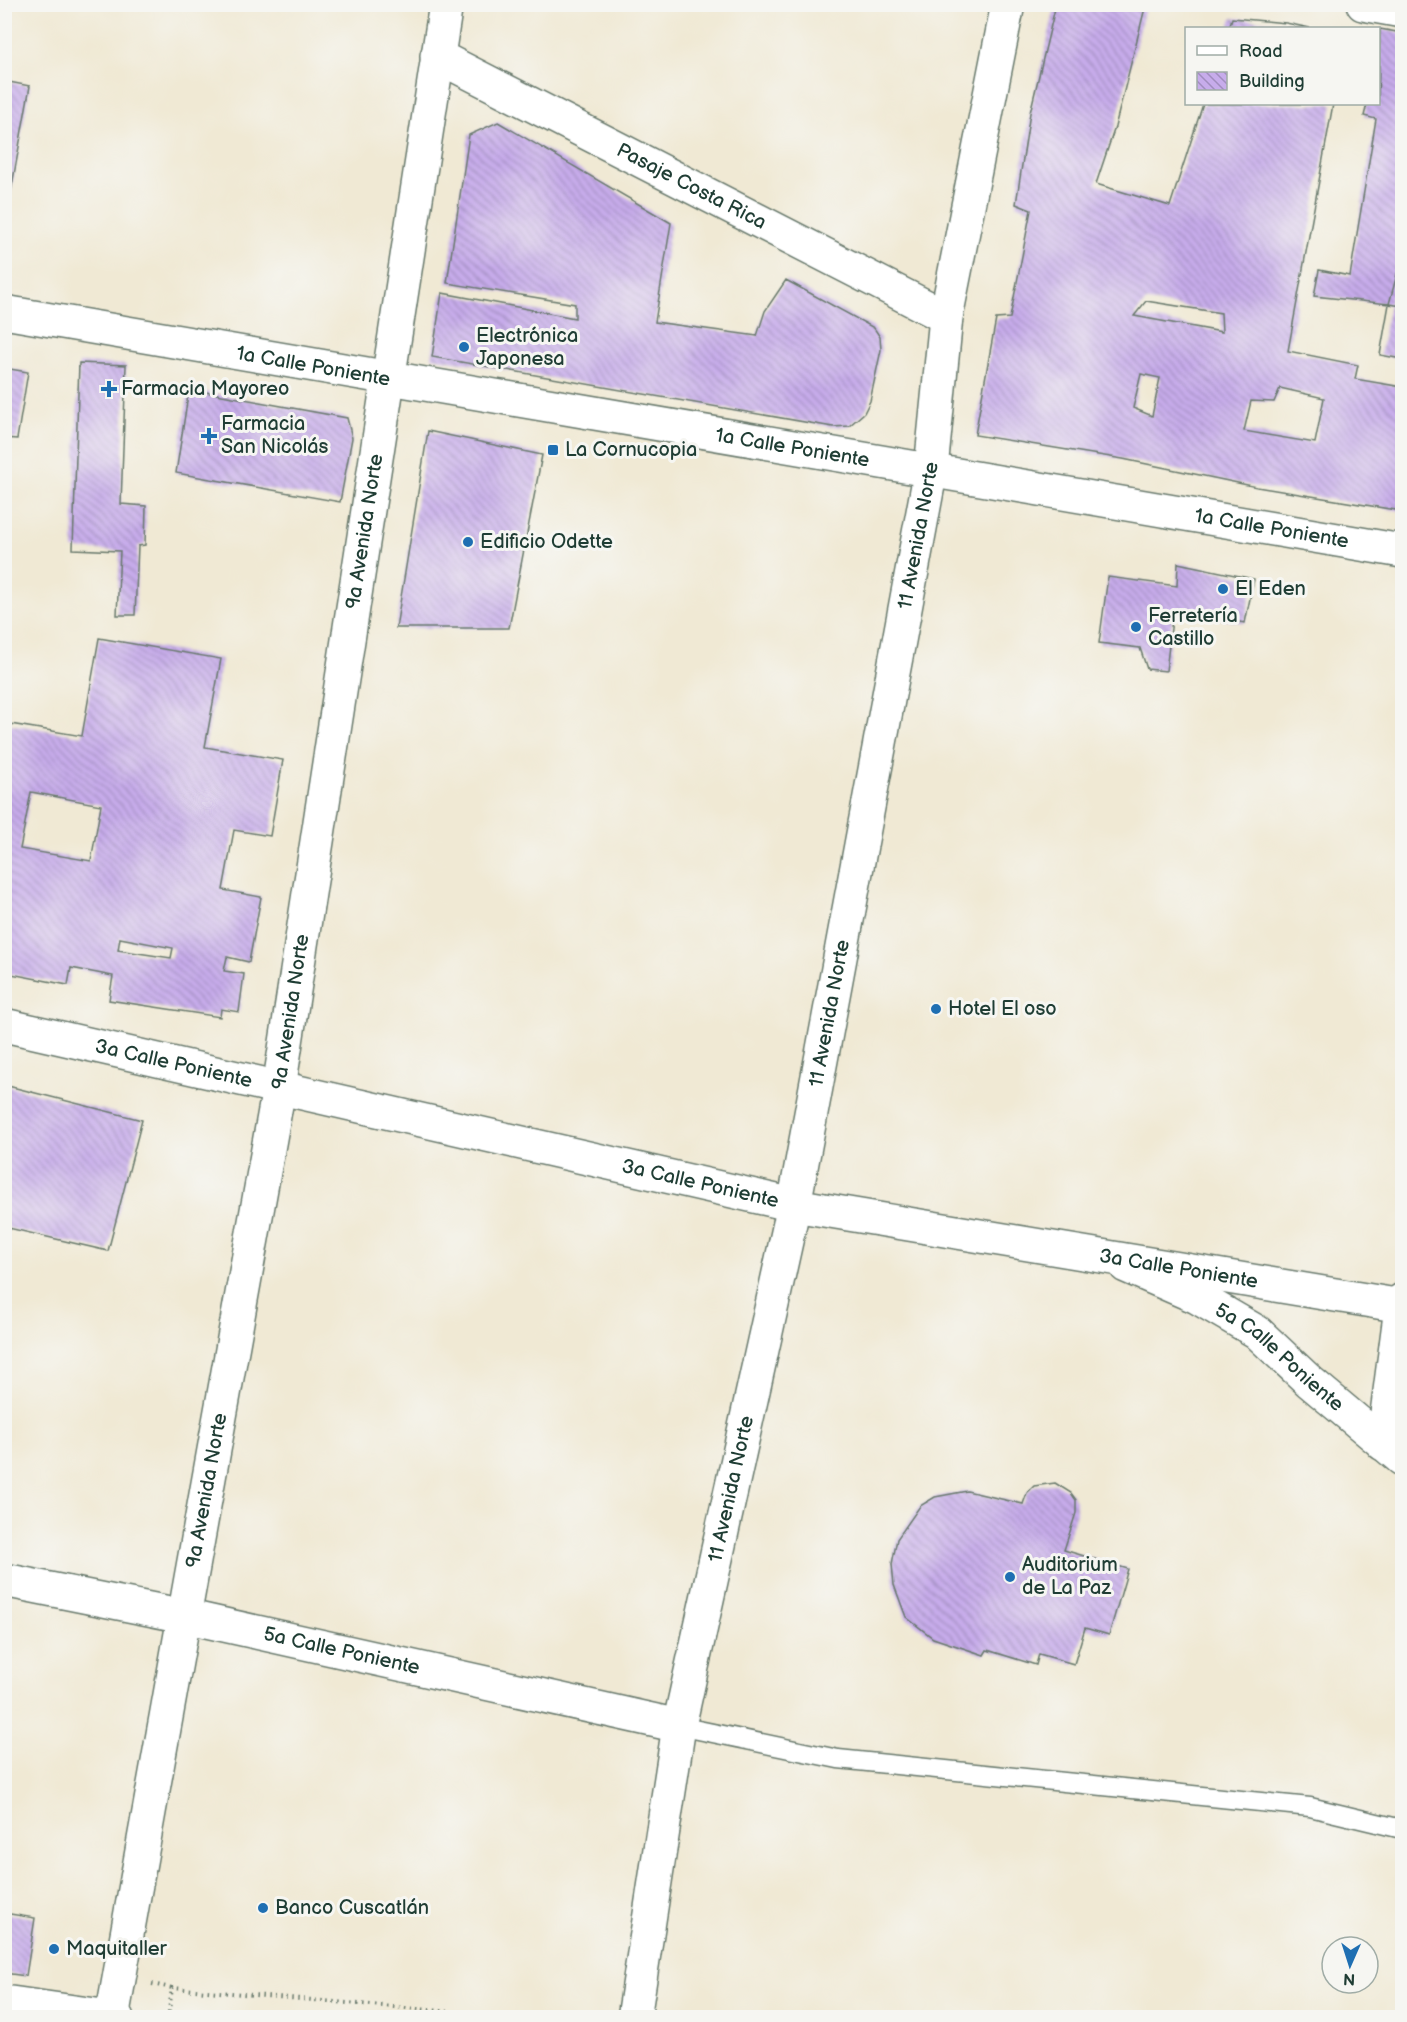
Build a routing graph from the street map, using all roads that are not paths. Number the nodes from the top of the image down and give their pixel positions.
1 (446, 4) edge
2 (1008, 4) edge
3 (1363, 4) edge
4 (1402, 11) edge
5 (437, 56) junction
6 (4, 312) edge
7 (946, 317) junction
8 (386, 381) junction
9 (931, 469) junction
10 (1402, 551) edge
11 (4, 1024) edge
12 (279, 1088) junction
13 (794, 1205) junction
14 (1112, 1260) junction
15 (1402, 1304) edge
16 (1393, 1452) edge
17 (4, 1580) edge
18 (184, 1616) junction
19 (678, 1726) junction
20 (1402, 1829) edge
21 (4, 2002) edge
22 (112, 2017) edge
23 (117, 2018) edge
24 (634, 2018) edge

1 - 5 main road, 9a Avenida Norte
2 - 7 main road, 11 Avenida Norte
3 - 4 main road
5 - 7 main road, Pasaje Costa Rica
5 - 8 main road, 9a Avenida Norte
6 - 8 main road, 1a Calle Poniente
7 - 9 main road, 11 Avenida Norte
8 - 9 main road, 1a Calle Poniente
8 - 12 main road, 9a Avenida Norte
9 - 10 main road, 1a Calle Poniente
9 - 13 main road, 11 Avenida Norte
11 - 12 main road, 3a Calle Poniente
12 - 13 main road, 3a Calle Poniente
12 - 18 main road, 9a Avenida Norte
13 - 14 main road, 3a Calle Poniente
13 - 19 main road, 11 Avenida Norte
14 - 15 main road, 3a Calle Poniente
14 - 16 main road, 5a Calle Poniente
15 - 16 main road
17 - 18 main road, 5a Calle Poniente
18 - 19 main road, 5a Calle Poniente
18 - 22 main road, 9a Avenida Norte
19 - 20 lane
19 - 24 main road, 11 Avenida Norte
21 - 22 main road
22 - 23 main road

